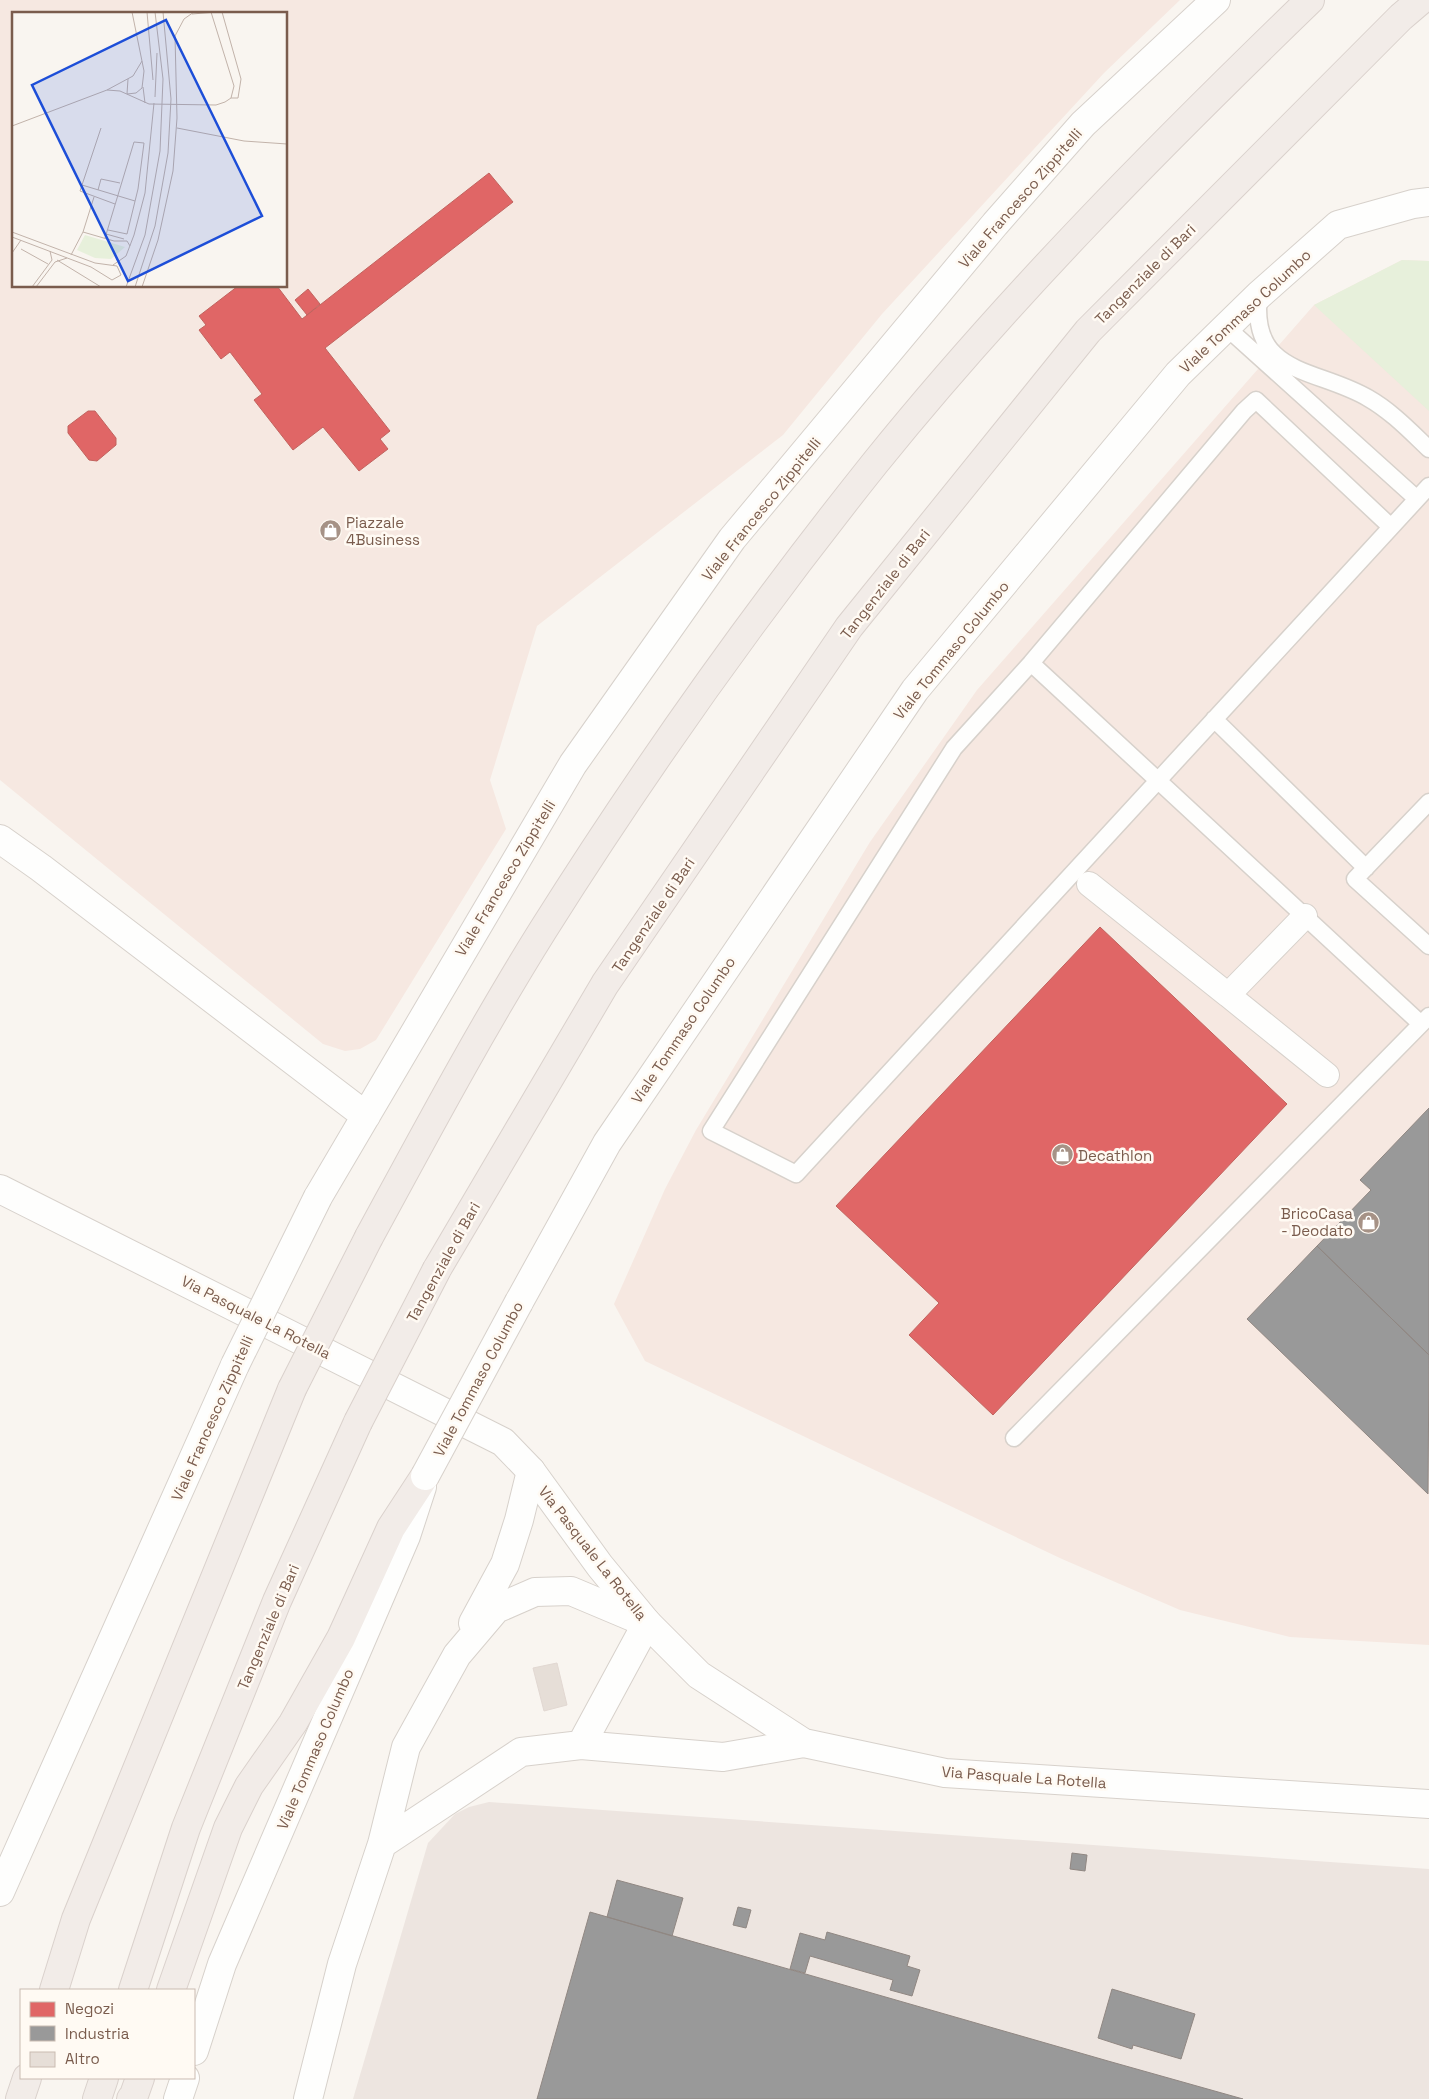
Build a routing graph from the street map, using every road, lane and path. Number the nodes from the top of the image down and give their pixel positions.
1 (1216, 0) edge
2 (1310, 0) edge
3 (1421, 0) edge
4 (1429, 202) edge
5 (1259, 295) junction
6 (1225, 326) junction
7 (1429, 449) edge
8 (1429, 486) edge
9 (1417, 499) junction
10 (1391, 527) junction
11 (1031, 663) junction
12 (1214, 719) junction
13 (1158, 780) junction
14 (1429, 802) edge
15 (0, 839) edge
16 (1366, 868) junction
17 (1089, 884) dead end
18 (1305, 916) junction
19 (1429, 946) edge
20 (1228, 995) junction
21 (1425, 1020) edge
22 (1327, 1076) dead end
23 (366, 1116) junction
24 (0, 1189) edge
25 (1014, 1438) dead end
26 (531, 1472) junction
27 (425, 1476) junction
28 (647, 1622) junction
29 (456, 1655) junction
30 (804, 1743) junction
31 (581, 1745) junction
32 (1429, 1804) edge
33 (382, 1844) junction
34 (0, 1892) edge
35 (54, 1989) edge
36 (132, 1989) edge
37 (171, 1989) edge
38 (195, 2048) edge
39 (27, 2079) edge
40 (104, 2079) edge
41 (140, 2079) edge
42 (185, 2079) edge
43 (20, 2099) edge
44 (97, 2099) edge
45 (131, 2099) edge
46 (178, 2099) edge
47 (308, 2099) edge

1 - 23 street, Viale Francesco Zippitelli
2 - 35 highway, bridge
3 - 36 highway, Tangenziale di Bari, bridge
4 - 5 street, Viale Tommaso Columbo
5 - 6 street, Viale Tommaso Columbo
5 - 7 lane
6 - 9 lane
6 - 27 street, Viale Tommaso Columbo, bridge
8 - 9 lane
9 - 10 lane
10 - 11 lane
10 - 12 lane
11 - 13 lane
11 - 13 lane
12 - 13 lane
12 - 16 lane
13 - 18 lane
14 - 16 lane
15 - 23 street
16 - 19 lane
17 - 20 street
18 - 20 street
18 - 21 lane
20 - 22 street
21 - 25 lane
23 - 34 street, Viale Francesco Zippitelli, bridge
24 - 26 street, Via Pasquale La Rotella
26 - 28 street, Via Pasquale La Rotella
26 - 29 street
27 - 37 highway
27 - 38 street, Viale Tommaso Columbo
28 - 29 street
28 - 30 street, Via Pasquale La Rotella
28 - 31 street
29 - 33 street
30 - 31 street
30 - 32 street, Via Pasquale La Rotella
31 - 33 street
33 - 47 street
39 - 43 highway
40 - 44 highway
41 - 45 highway
42 - 46 street

